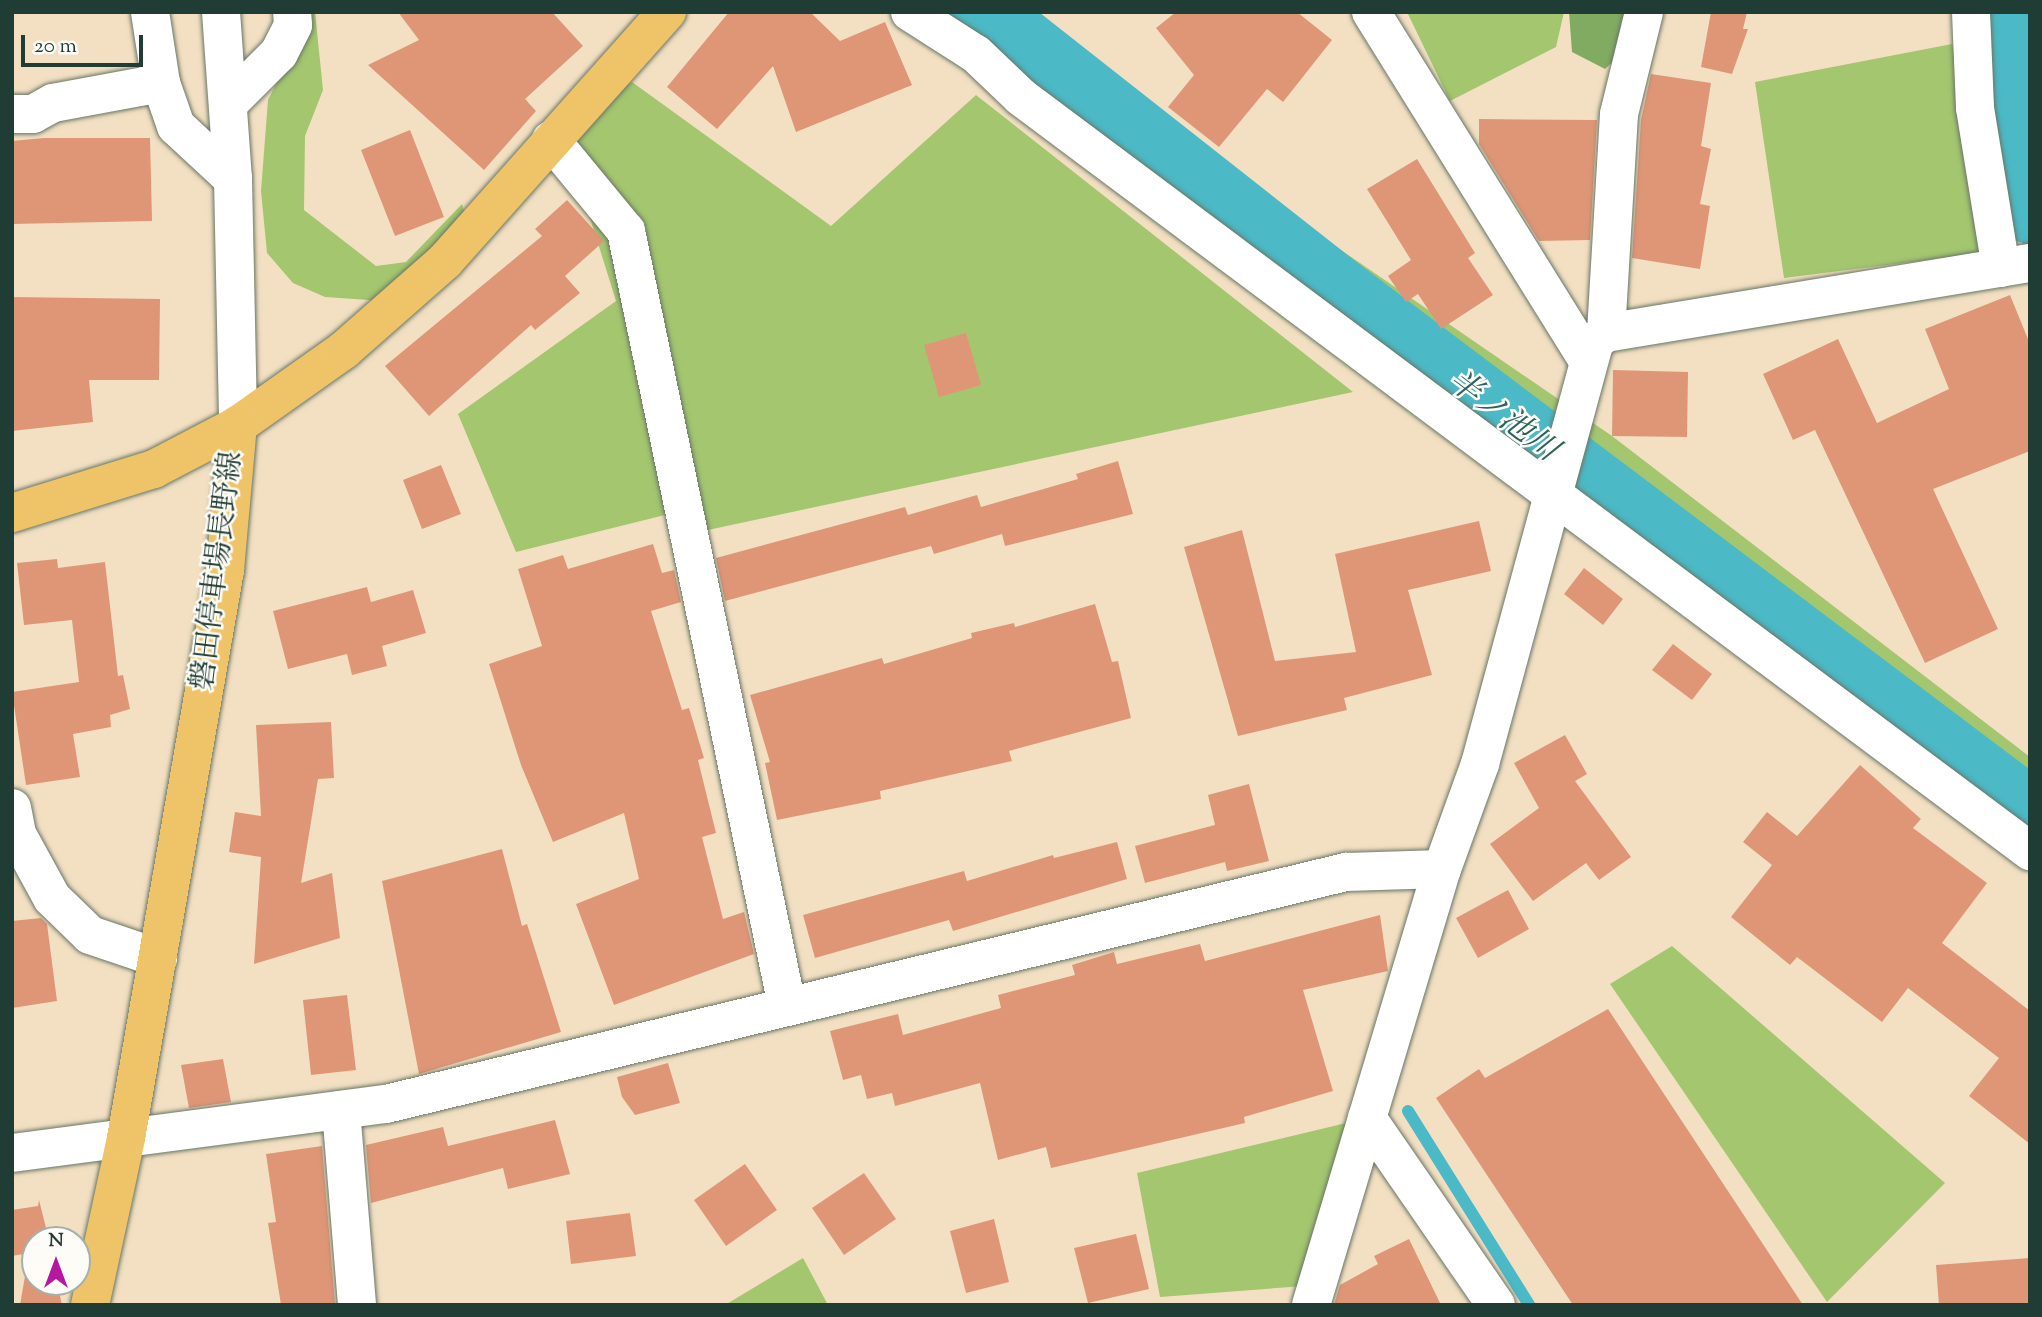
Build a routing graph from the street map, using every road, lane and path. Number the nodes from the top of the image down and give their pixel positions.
1 (150, 12) edge
2 (221, 12) edge
3 (292, 12) edge
4 (667, 12) edge
5 (910, 12) edge
6 (1371, 12) edge
7 (1644, 12) edge
8 (1971, 12) edge
9 (161, 83) junction
10 (230, 102) junction
11 (12, 114) edge
12 (551, 140) junction
13 (233, 179) junction
14 (2019, 265) edge
15 (1597, 347) junction
16 (237, 425) junction
17 (1552, 498) junction
18 (12, 513) edge
19 (12, 808) edge
20 (2030, 851) edge
21 (1442, 869) junction
22 (158, 958) junction
23 (787, 1006) junction
24 (341, 1110) junction
25 (1367, 1118) junction
26 (126, 1138) junction
27 (12, 1153) edge
28 (90, 1305) edge
29 (356, 1305) edge
30 (1311, 1305) edge
31 (1496, 1305) edge

1 - 9 street
2 - 10 street
3 - 10 street
4 - 12 main road, 磐田停車場長野線
5 - 17 street
6 - 15 street
7 - 15 street
8 - 14 street
9 - 11 street
9 - 13 street
10 - 13 street
12 - 16 main road, 磐田停車場長野線
12 - 23 street
13 - 16 street
14 - 15 street
15 - 17 street
16 - 18 main road
16 - 22 main road, 磐田停車場長野線
17 - 20 street
17 - 21 street
19 - 22 street
21 - 23 street
21 - 25 street
22 - 26 main road, 磐田停車場長野線
23 - 24 street
24 - 26 street
24 - 29 street
25 - 30 street
25 - 31 street
26 - 27 street
26 - 28 main road, 磐田停車場長野線

